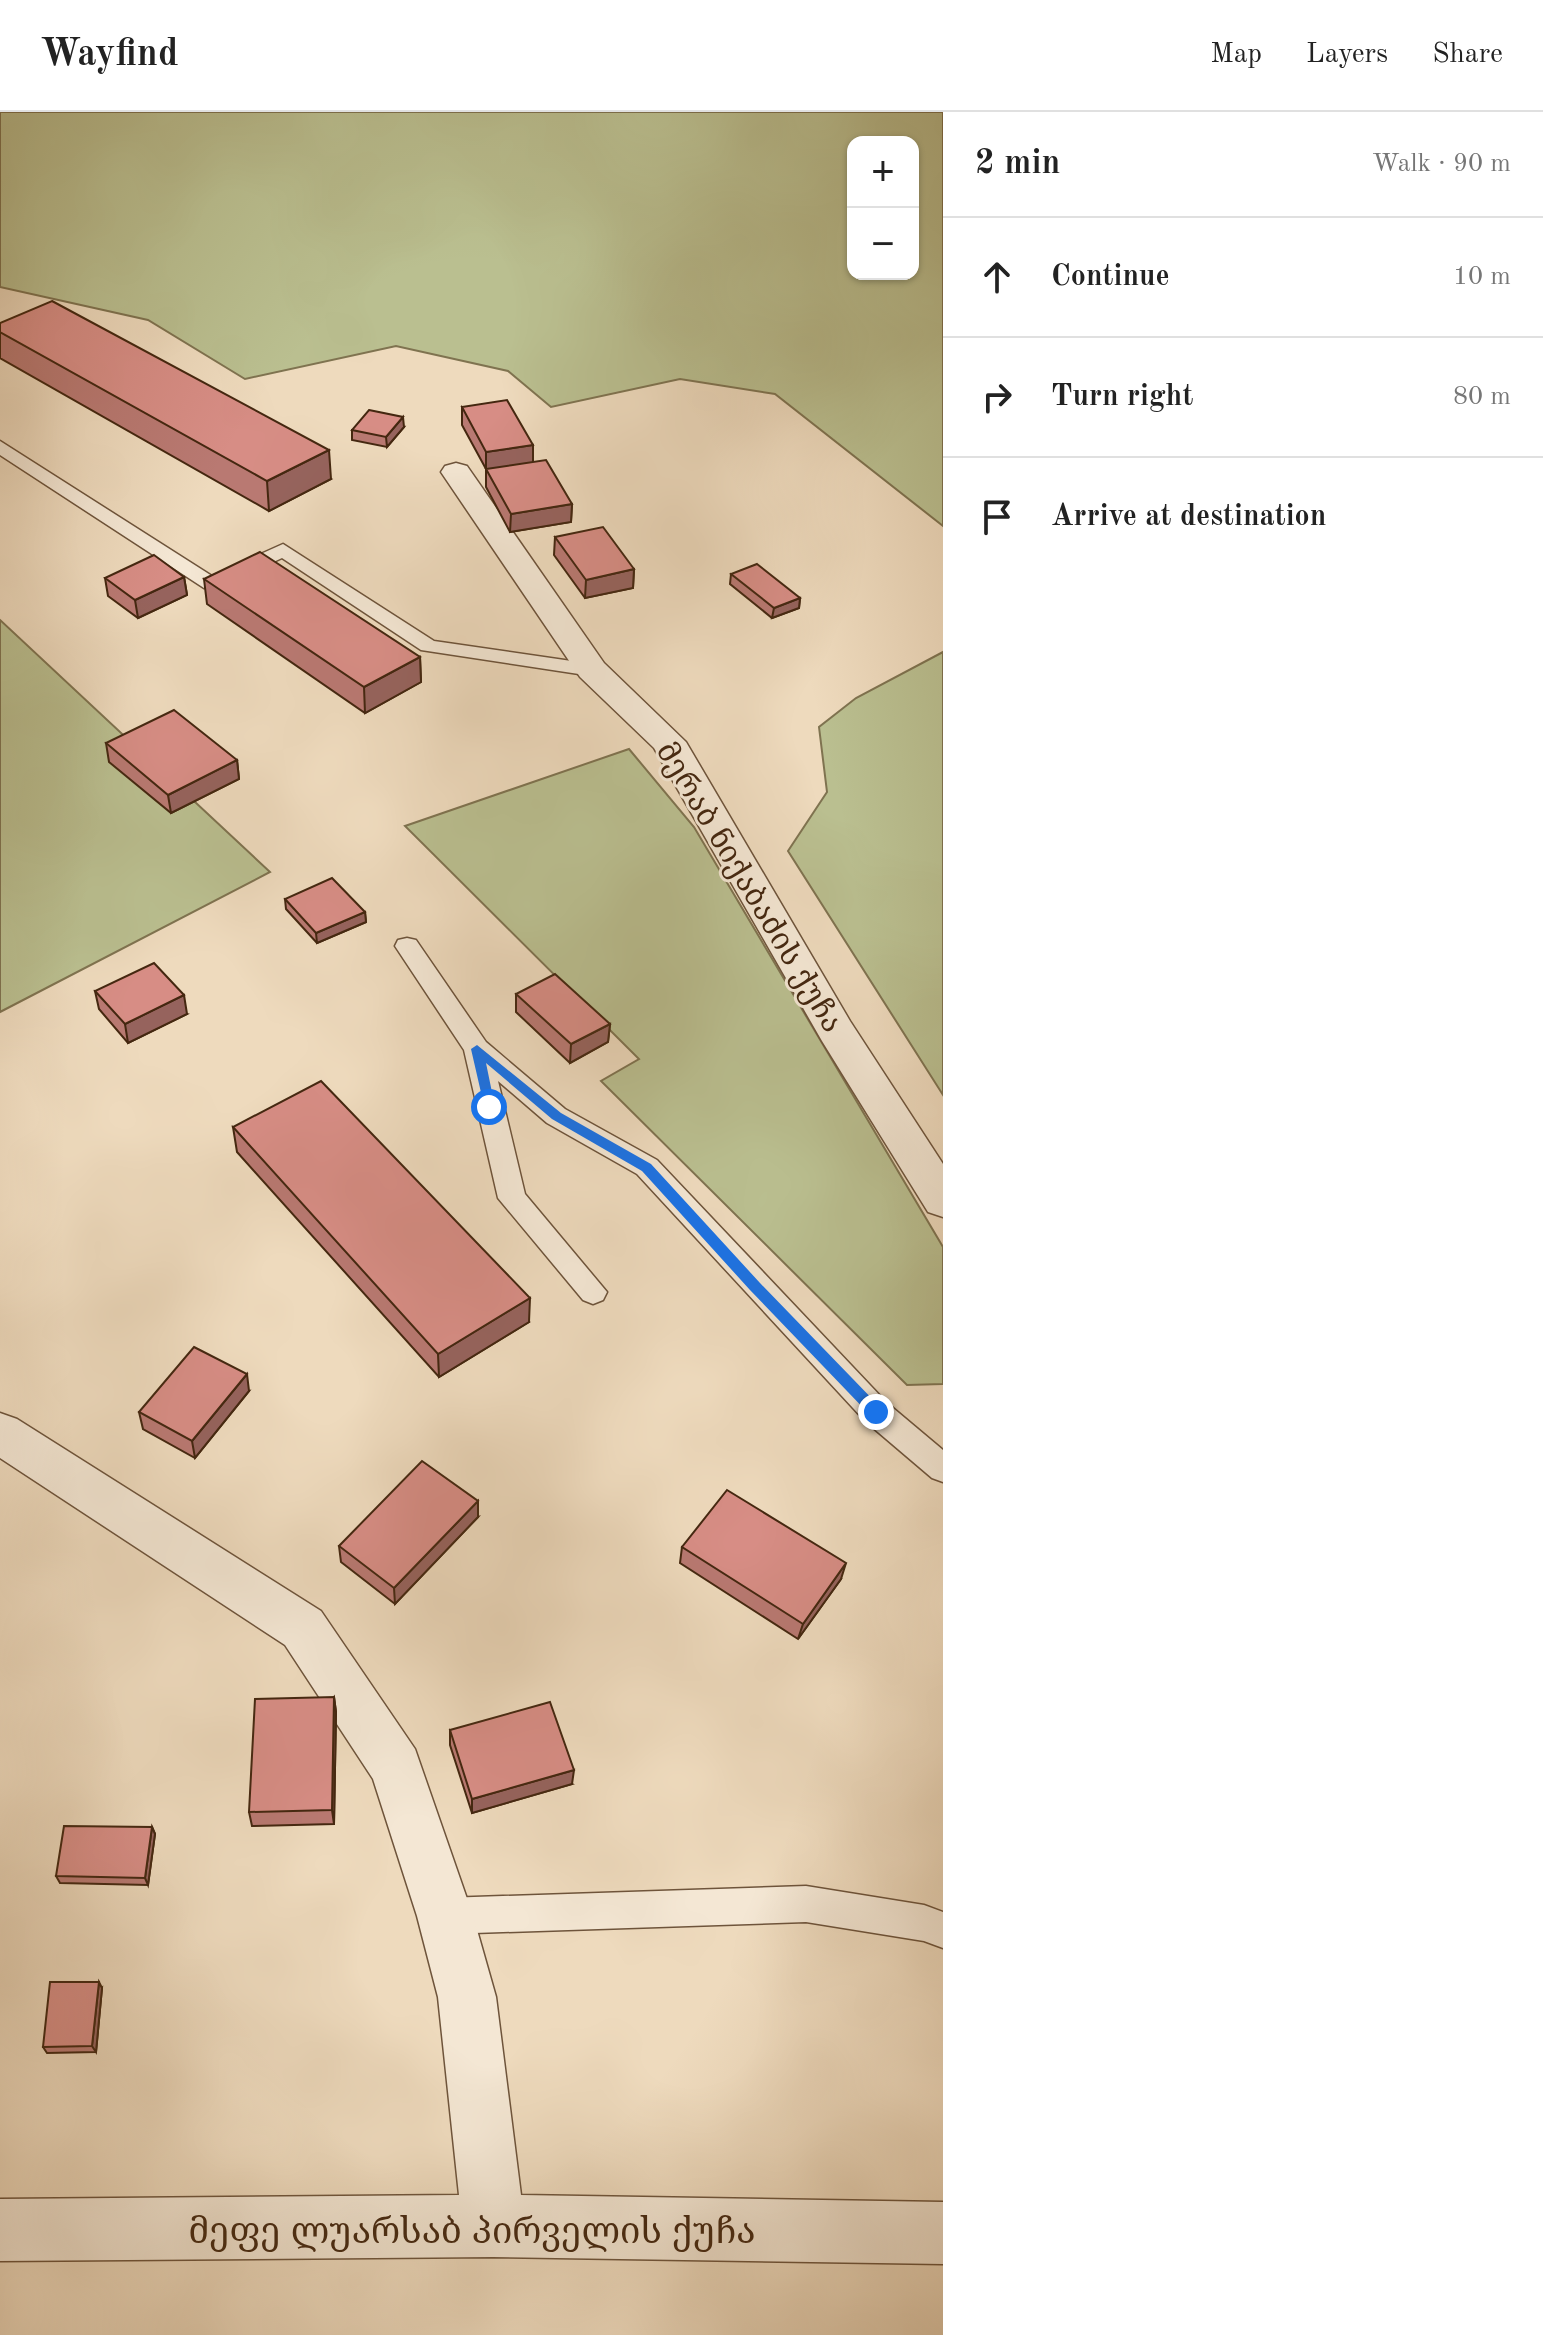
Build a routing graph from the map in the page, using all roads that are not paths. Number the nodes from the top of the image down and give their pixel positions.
1 (0, 447) edge
2 (456, 472) dead end
3 (592, 670) junction
4 (407, 946) dead end
5 (477, 1049) junction
6 (943, 1200) edge
7 (593, 1292) dead end
8 (0, 1433) edge
9 (943, 1469) edge
10 (445, 1916) junction
11 (943, 1930) edge
12 (493, 2226) junction
13 (0, 2230) edge
14 (943, 2233) edge

1 - 3 lane
2 - 3 street, მერაბ ნიქაბაძის ქუჩა
3 - 6 street, მერაბ ნიქაბაძის ქუჩა
4 - 5 lane
5 - 7 lane
5 - 9 lane
8 - 10 street
10 - 11 lane
10 - 12 street
12 - 13 street, მეფე ლუარსაბ პირველის ქუჩა
12 - 14 street, მეფე ლუარსაბ პირველის ქუჩა

